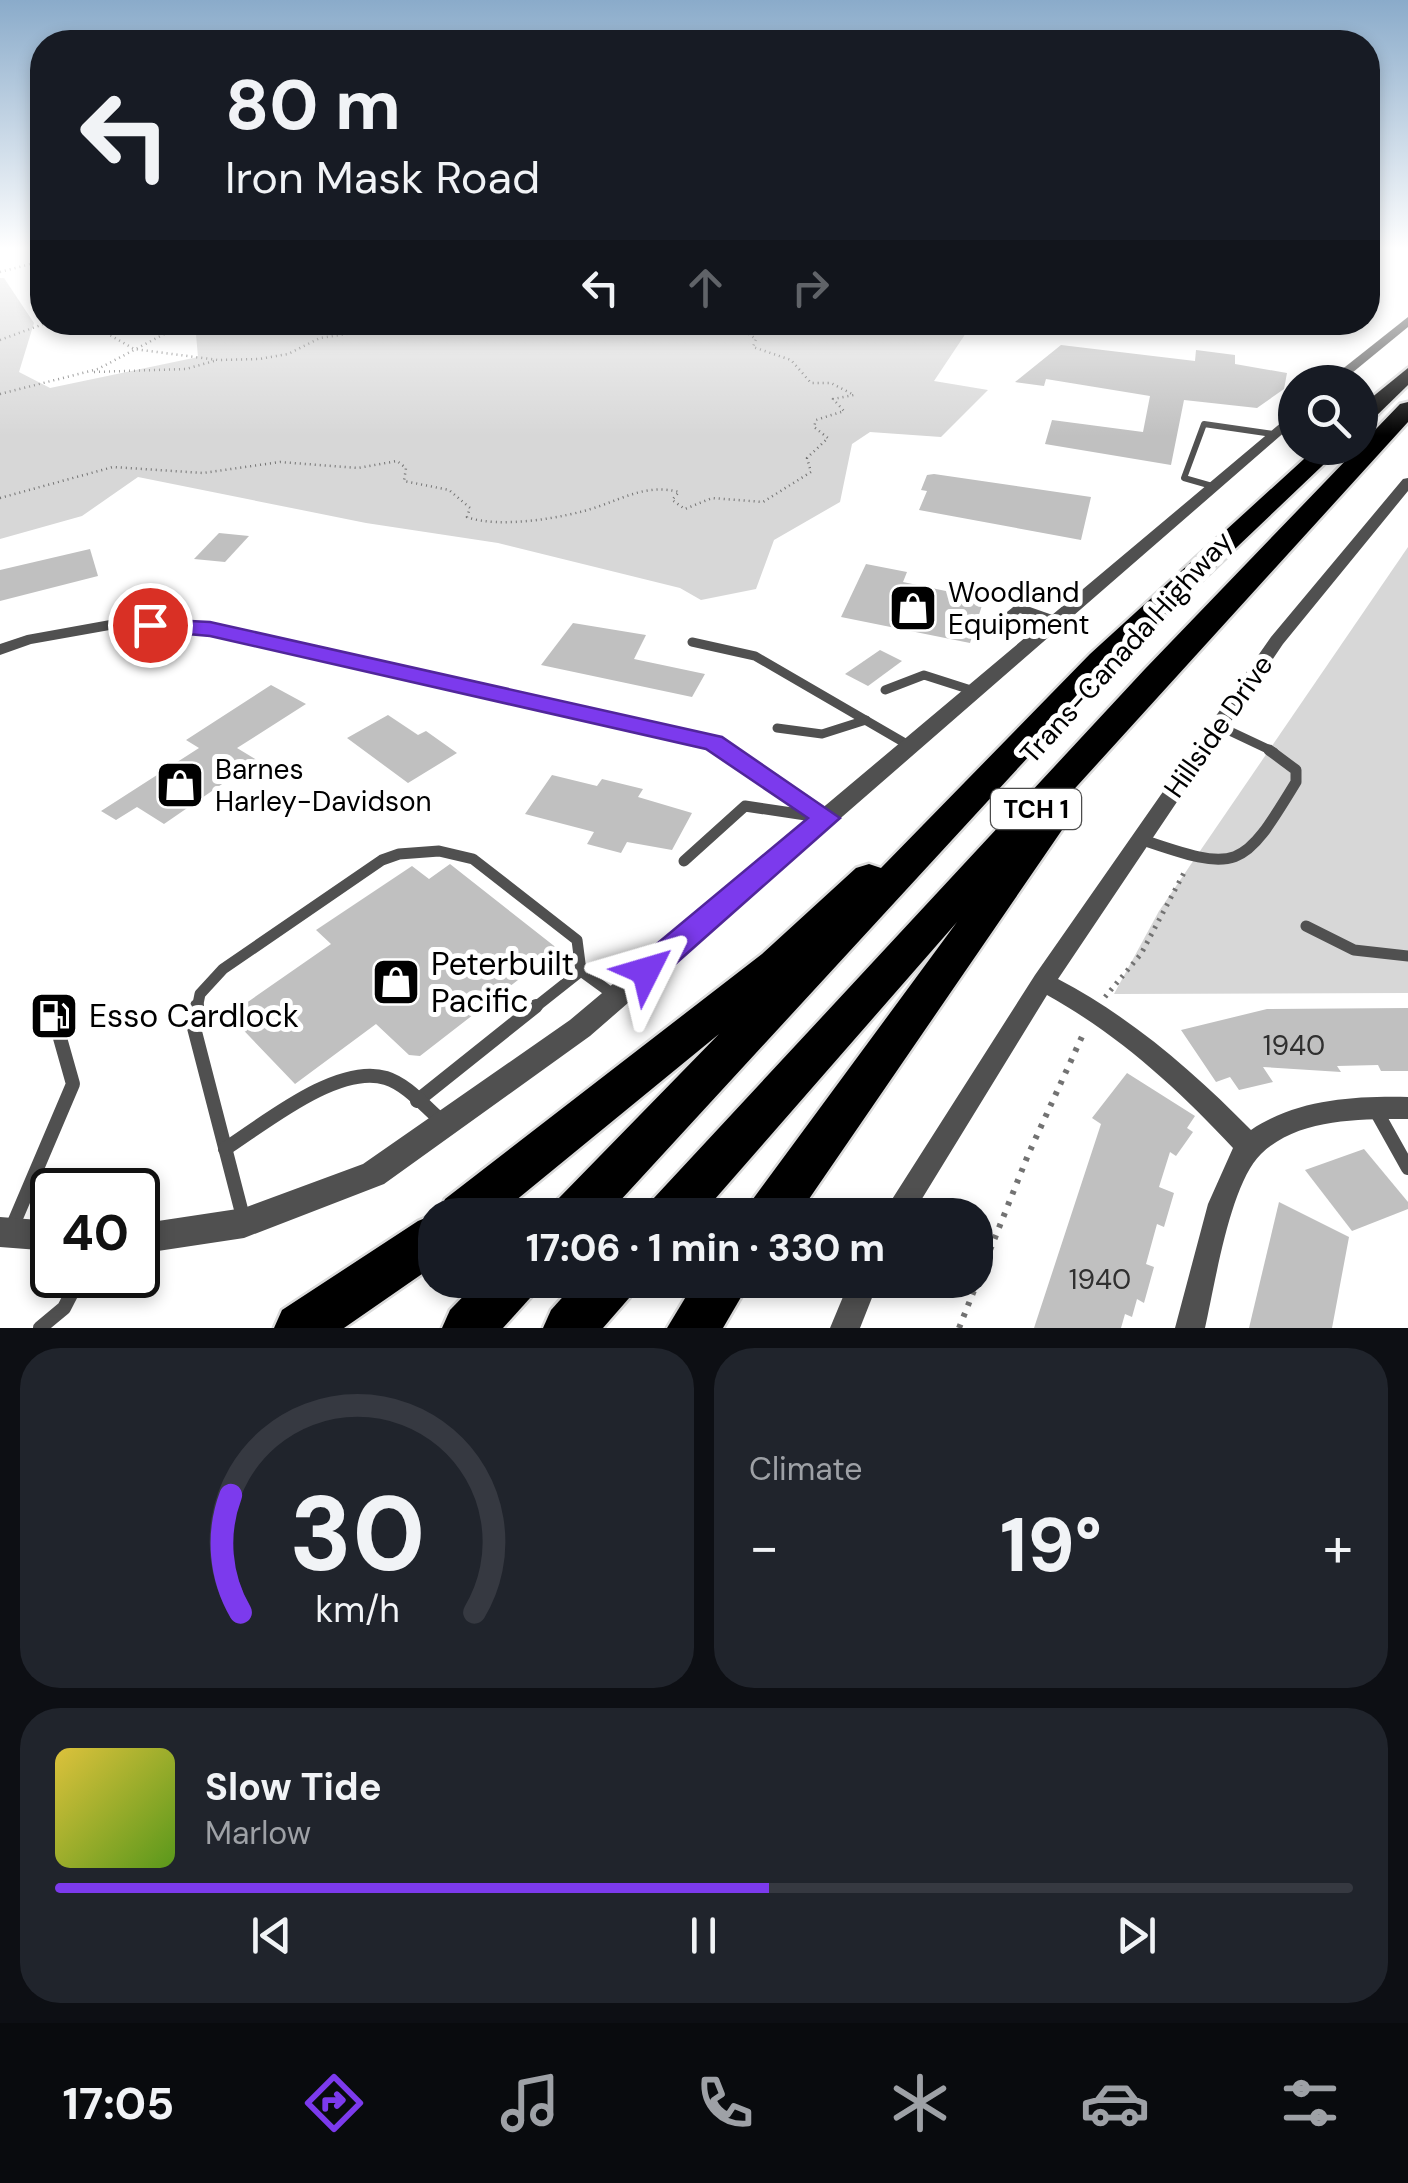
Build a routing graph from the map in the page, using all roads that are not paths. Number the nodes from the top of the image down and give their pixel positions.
1 (1408, 322) edge
2 (1354, 365) edge
3 (1408, 374) edge
4 (1378, 402) edge
5 (1408, 409) edge
6 (1278, 430) edge
7 (1273, 434) junction
8 (1311, 465) edge
9 (1408, 482) edge
10 (1212, 486) junction
11 (1056, 621) junction
12 (991, 631) dead end
13 (692, 642) dead end
14 (0, 650) edge
15 (1101, 660) junction
16 (1156, 676) junction
17 (885, 690) dead end
18 (974, 691) junction
19 (866, 720) junction
20 (1218, 726) junction
21 (777, 728) dead end
22 (910, 746) junction
23 (826, 818) junction
24 (1140, 839) junction
25 (684, 862) dead end
26 (1306, 926) dead end
27 (1408, 956) edge
28 (582, 971) junction
29 (1043, 982) junction
30 (616, 996) junction
31 (60, 1038) dead end
32 (417, 1101) junction
33 (1374, 1108) junction
34 (1408, 1108) edge
35 (445, 1123) junction
36 (1250, 1146) junction
37 (225, 1149) junction
38 (1408, 1168) edge
39 (483, 1198) edge
40 (591, 1198) edge
41 (685, 1198) edge
42 (782, 1198) edge
43 (907, 1198) edge
44 (244, 1223) junction
45 (5, 1232) edge
46 (30, 1234) edge
47 (160, 1236) edge
48 (418, 1248) edge
49 (69, 1298) edge
50 (496, 1298) edge
51 (596, 1298) edge
52 (714, 1298) edge
53 (858, 1298) edge
54 (40, 1328) edge
55 (300, 1328) edge
56 (468, 1328) edge
57 (569, 1328) edge
58 (693, 1328) edge
59 (845, 1328) edge
60 (1190, 1328) edge

1 - 2 street
3 - 4 highway
5 - 16 highway, Trans-Canada Highway / TCH 1
6 - 7 street
7 - 10 street
7 - 10 lane
8 - 15 highway, Trans-Canada Highway / TCH 1
9 - 20 street, Hillside Drive
10 - 11 street
11 - 12 lane
11 - 18 street
13 - 19 lane
14 - 23 street
15 - 39 highway
15 - 40 highway, Trans-Canada Highway / TCH 1
16 - 41 highway, Trans-Canada Highway / TCH 1
16 - 42 highway
17 - 18 lane
18 - 22 street
19 - 21 lane
19 - 22 lane
20 - 24 street, Hillside Drive
20 - 24 lane
22 - 23 street
23 - 25 lane
23 - 30 street
24 - 29 street, Hillside Drive
26 - 27 lane
28 - 30 lane
28 - 32 lane
28 - 37 lane
29 - 36 street
29 - 43 street, Hillside Drive
30 - 35 street
31 - 45 lane
32 - 35 lane
32 - 37 lane
33 - 34 street
33 - 36 street
33 - 38 lane
35 - 44 street
36 - 60 street
37 - 44 lane
44 - 47 street
45 - 46 street
48 - 55 highway
49 - 54 lane
50 - 56 highway
51 - 57 highway
52 - 58 highway
53 - 59 street

